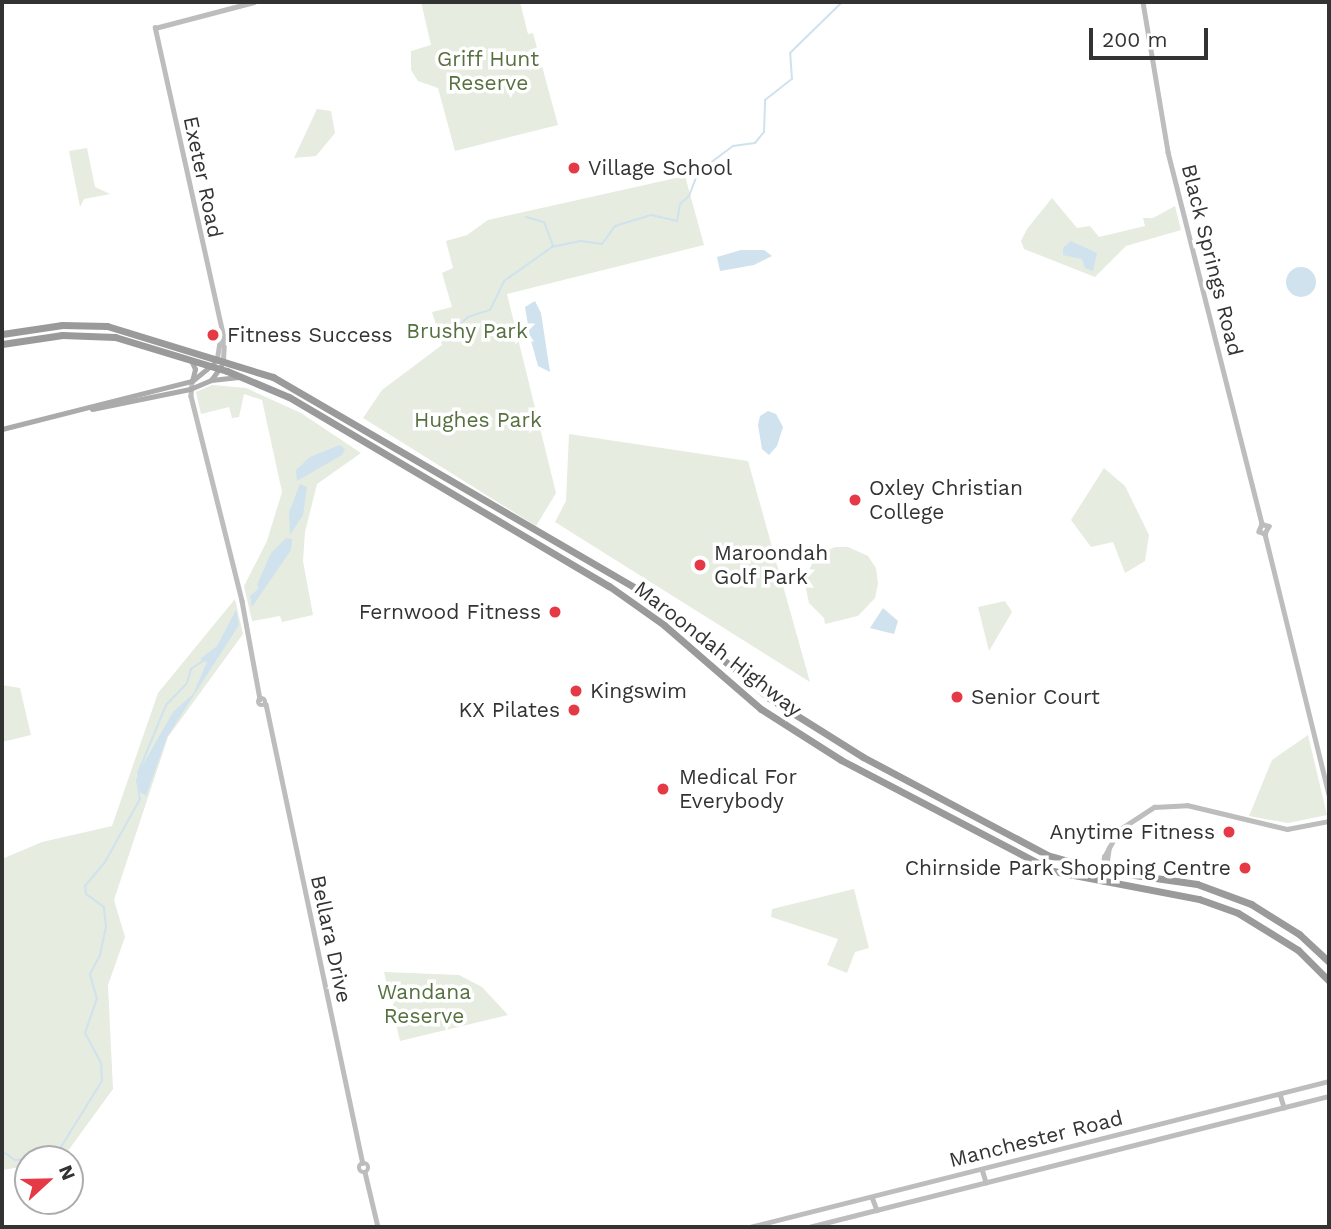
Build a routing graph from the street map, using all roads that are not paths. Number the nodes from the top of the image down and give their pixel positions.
1 (254, 2) edge
2 (1143, 2) edge
3 (2, 334) edge
4 (2, 344) edge
5 (220, 358) junction
6 (191, 360) junction
7 (216, 368) junction
8 (240, 377) junction
9 (211, 380) junction
10 (192, 382) junction
11 (173, 386) junction
12 (190, 389) junction
13 (175, 393) junction
14 (70, 412) junction
15 (2, 429) edge
16 (698, 636) junction
17 (692, 649) junction
18 (1329, 794) edge
19 (1329, 821) edge
20 (1109, 848) junction
21 (1104, 858) junction
22 (1089, 867) junction
23 (1103, 871) junction
24 (1103, 883) junction
25 (1329, 962) edge
26 (1329, 981) edge
27 (1329, 1081) edge
28 (1280, 1094) junction
29 (1329, 1096) edge
30 (1283, 1107) junction
31 (982, 1169) junction
32 (986, 1182) junction
33 (872, 1197) junction
34 (877, 1210) junction
35 (378, 1227) edge
36 (750, 1227) edge
37 (809, 1227) edge

1 - 5 main road, Exeter Road
2 - 18 main road, Black Springs Road
3 - 5 highway, Maroondah Highway
4 - 6 highway, Maroondah Highway
5 - 7 main road
5 - 16 highway, Maroondah Highway
6 - 7 highway, Maroondah Highway
6 - 10 main road
7 - 8 highway, Maroondah Highway
7 - 9 main road
7 - 10 main road
8 - 9 main road
8 - 17 highway, Maroondah Highway
9 - 12 main road
10 - 11 main road
10 - 12 main road, Bellara Drive
11 - 13 main road
11 - 14 main road
12 - 13 main road
12 - 35 main road, Bellara Drive
13 - 14 main road
14 - 15 main road
16 - 17 highway
16 - 22 highway, Maroondah Highway
17 - 24 highway, Maroondah Highway
19 - 20 main road
20 - 21 main road
20 - 23 main road
21 - 22 main road
21 - 23 main road
22 - 23 highway, Maroondah Highway
23 - 24 main road
23 - 25 highway, Maroondah Highway
24 - 26 highway, Maroondah Highway
27 - 28 main road, Manchester Road
28 - 30 main road
28 - 31 main road, Manchester Road
29 - 30 main road, Manchester Road
30 - 32 main road, Manchester Road
31 - 32 main road
31 - 33 main road, Manchester Road
32 - 34 main road, Manchester Road
33 - 34 main road
33 - 36 main road, Manchester Road
34 - 37 main road, Manchester Road

